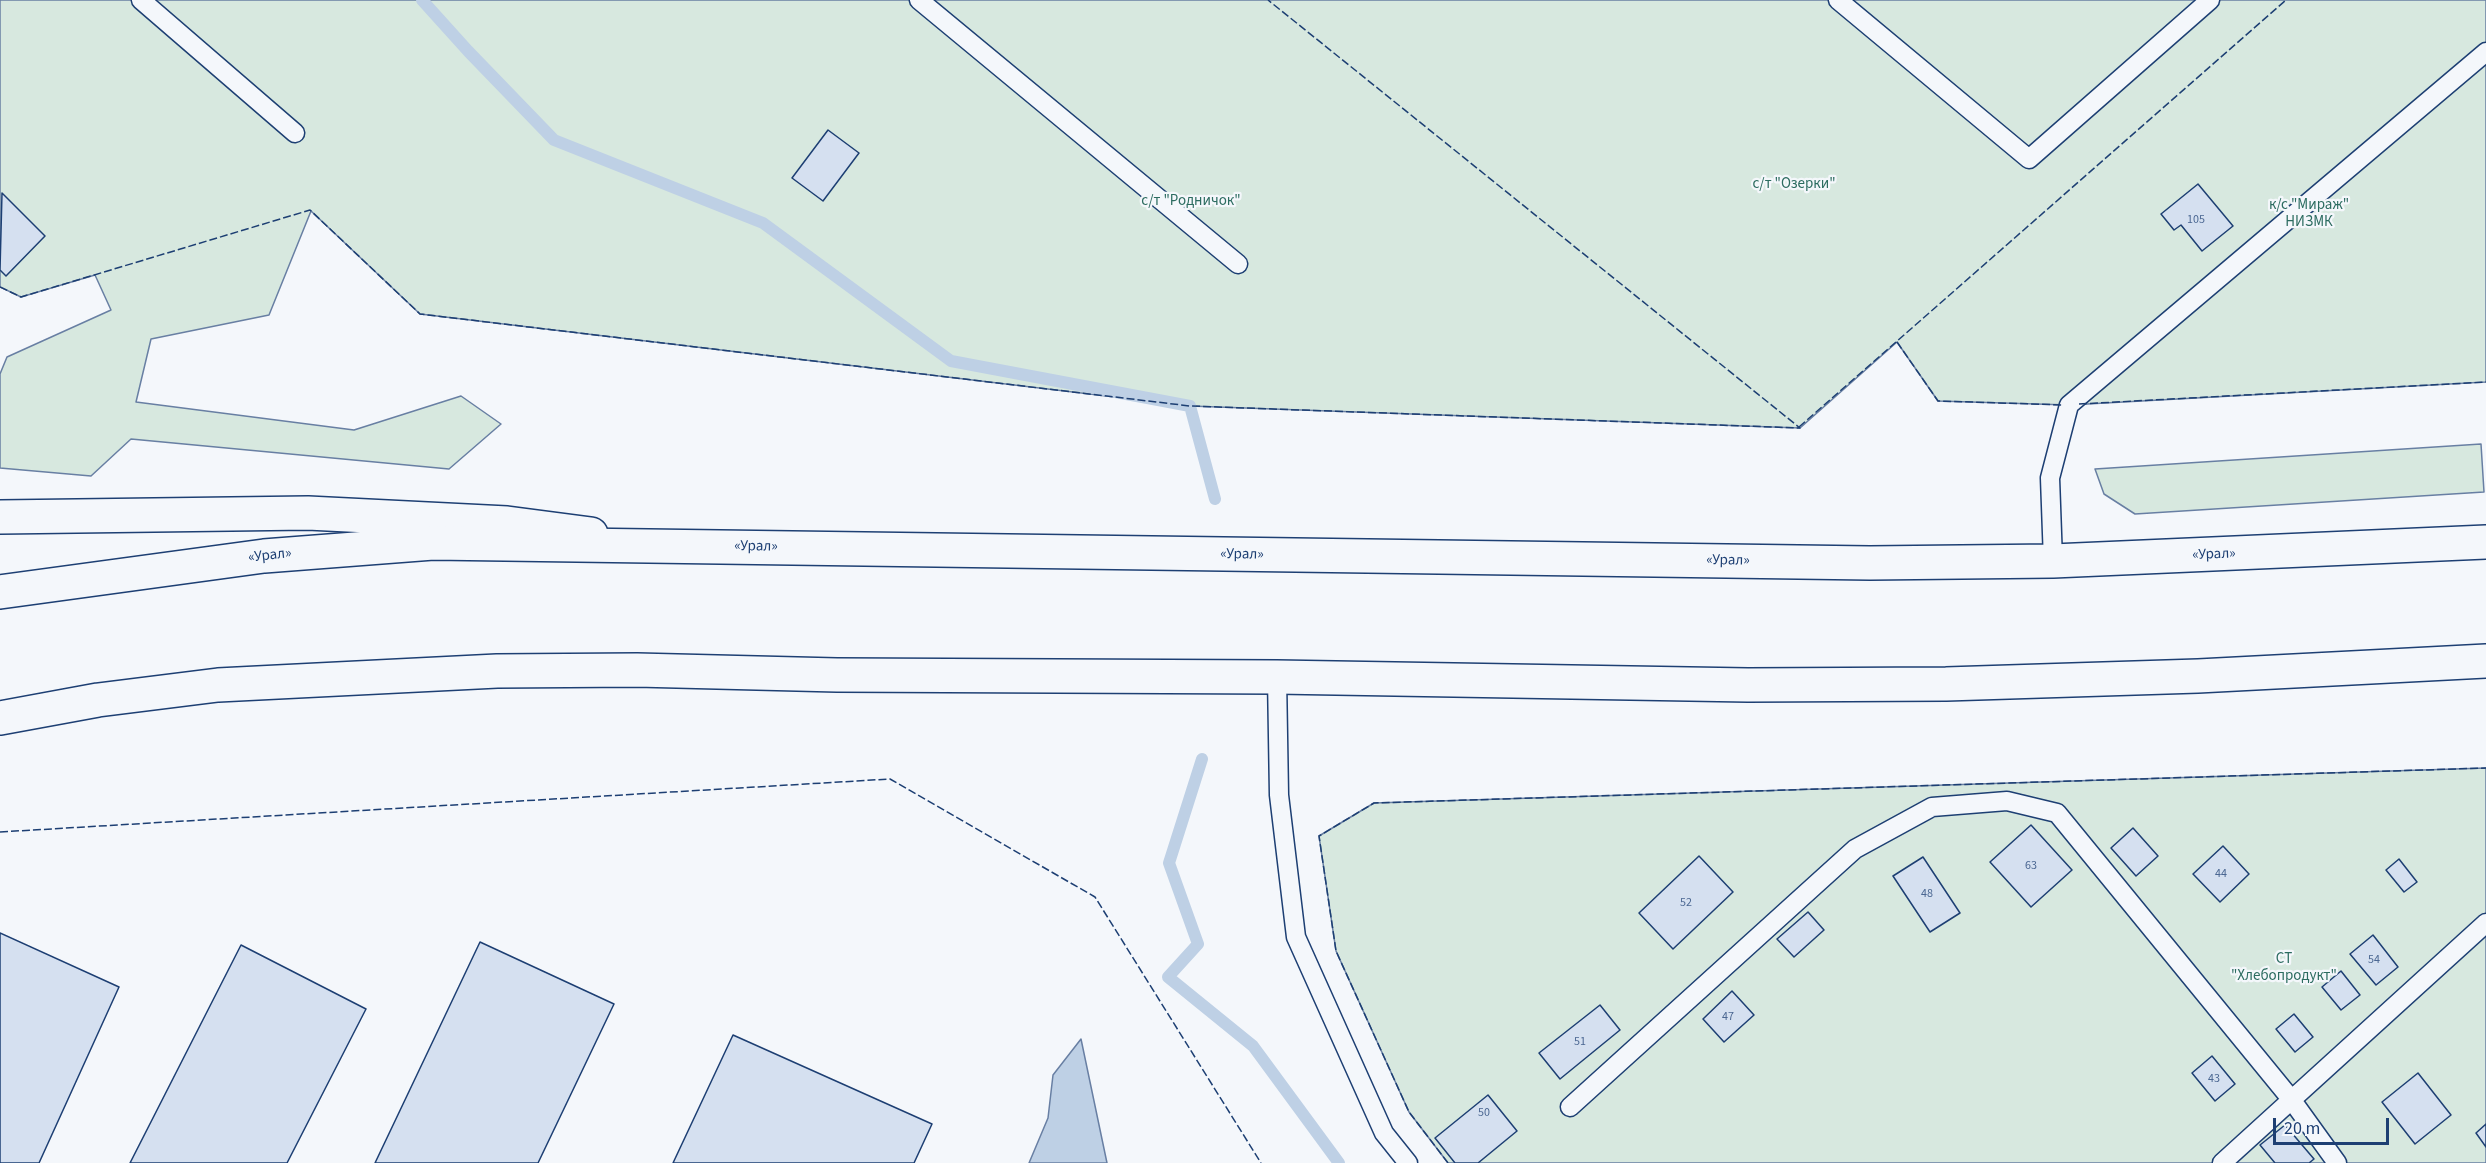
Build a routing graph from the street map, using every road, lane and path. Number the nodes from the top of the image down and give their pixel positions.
1 (141, 0) edge
2 (919, 0) edge
3 (1838, 0) edge
4 (2210, 0) edge
5 (2486, 52) edge
6 (295, 133) dead end
7 (1238, 264) dead end
8 (0, 518) edge
9 (2486, 542) edge
10 (679, 545) junction
11 (2053, 561) junction
12 (0, 592) edge
13 (2486, 661) edge
14 (1277, 677) junction
15 (0, 718) edge
16 (2486, 923) edge
17 (2291, 1099) junction
18 (1570, 1107) dead end
19 (1408, 1163) edge
20 (2222, 1163) edge
21 (2337, 1163) edge

1 - 6 lane
2 - 7 lane
3 - 4 lane
5 - 11 lane
8 - 10 main road
9 - 11 main road, «Урал»
10 - 11 main road, «Урал»
10 - 12 main road, «Урал»
13 - 14 main road
14 - 15 main road
14 - 19 lane
16 - 17 lane
17 - 18 lane
17 - 20 lane
17 - 21 lane

